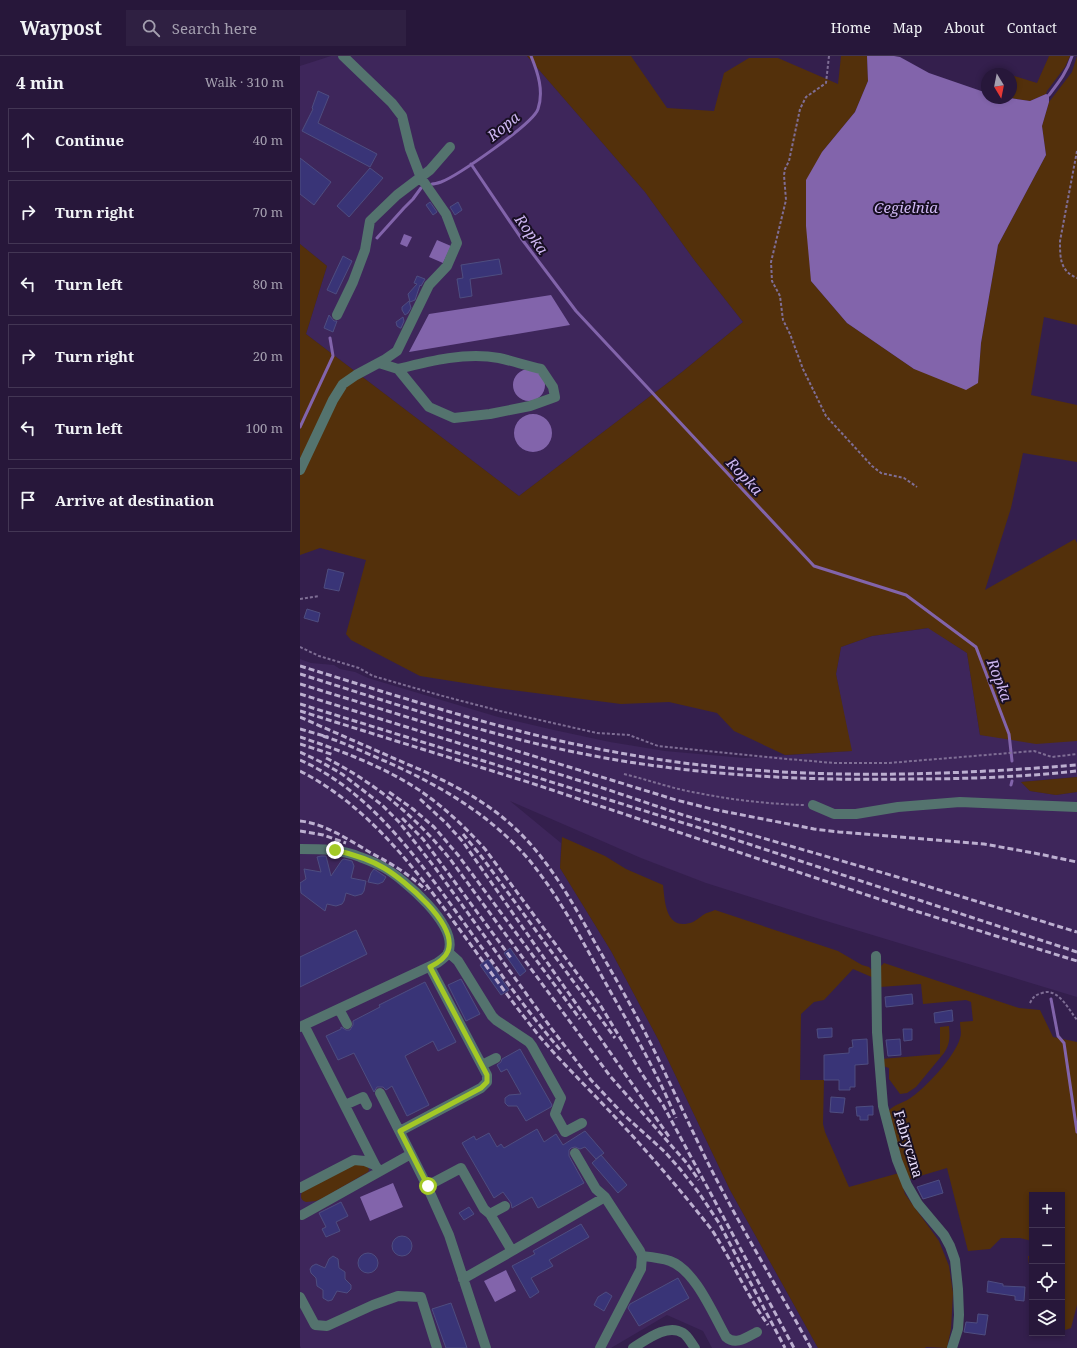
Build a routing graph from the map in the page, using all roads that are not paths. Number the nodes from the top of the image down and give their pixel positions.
1 (343, 56) edge
2 (450, 147) dead end
3 (421, 178) junction
4 (338, 315) dead end
5 (379, 363) junction
6 (398, 369) junction
7 (300, 470) edge
8 (813, 805) road end
9 (1077, 808) edge
10 (300, 849) edge
11 (448, 952) junction
12 (876, 956) dead end
13 (430, 967) junction
14 (339, 1009) junction
15 (347, 1024) dead end
16 (302, 1026) edge
17 (496, 1058) dead end
18 (482, 1066) junction
19 (380, 1093) dead end
20 (345, 1105) junction
21 (367, 1105) dead end
22 (582, 1123) dead end
23 (400, 1131) junction
24 (575, 1153) dead end
25 (411, 1154) junction
26 (377, 1169) junction
27 (428, 1186) junction
28 (300, 1188) edge
29 (604, 1197) junction
30 (505, 1206) dead end
31 (490, 1214) junction
32 (301, 1216) edge
33 (512, 1251) junction
34 (642, 1256) junction
35 (463, 1279) junction
36 (300, 1297) edge
37 (757, 1332) dead end
38 (437, 1348) edge
39 (486, 1348) edge
40 (600, 1348) edge
41 (633, 1348) edge
42 (695, 1348) edge
43 (952, 1348) edge

1 - 3 street
2 - 3 street
3 - 4 street
3 - 5 street
5 - 6 street
5 - 7 street
6 - 6 street
8 - 9 street
10 - 11 street
11 - 13 street
11 - 22 street
12 - 43 street, Fabryczna
13 - 14 street
13 - 18 street
14 - 15 street
14 - 16 street
16 - 20 street
17 - 18 street
18 - 23 street
19 - 23 street
20 - 21 street
20 - 26 street
23 - 25 street
24 - 29 street
25 - 26 street
25 - 27 street
26 - 28 street
26 - 32 street
27 - 31 street
27 - 35 street
29 - 33 street
29 - 34 street
30 - 31 street
31 - 33 street
33 - 35 street
34 - 37 street
34 - 40 street
35 - 39 street
36 - 38 street
41 - 42 street

